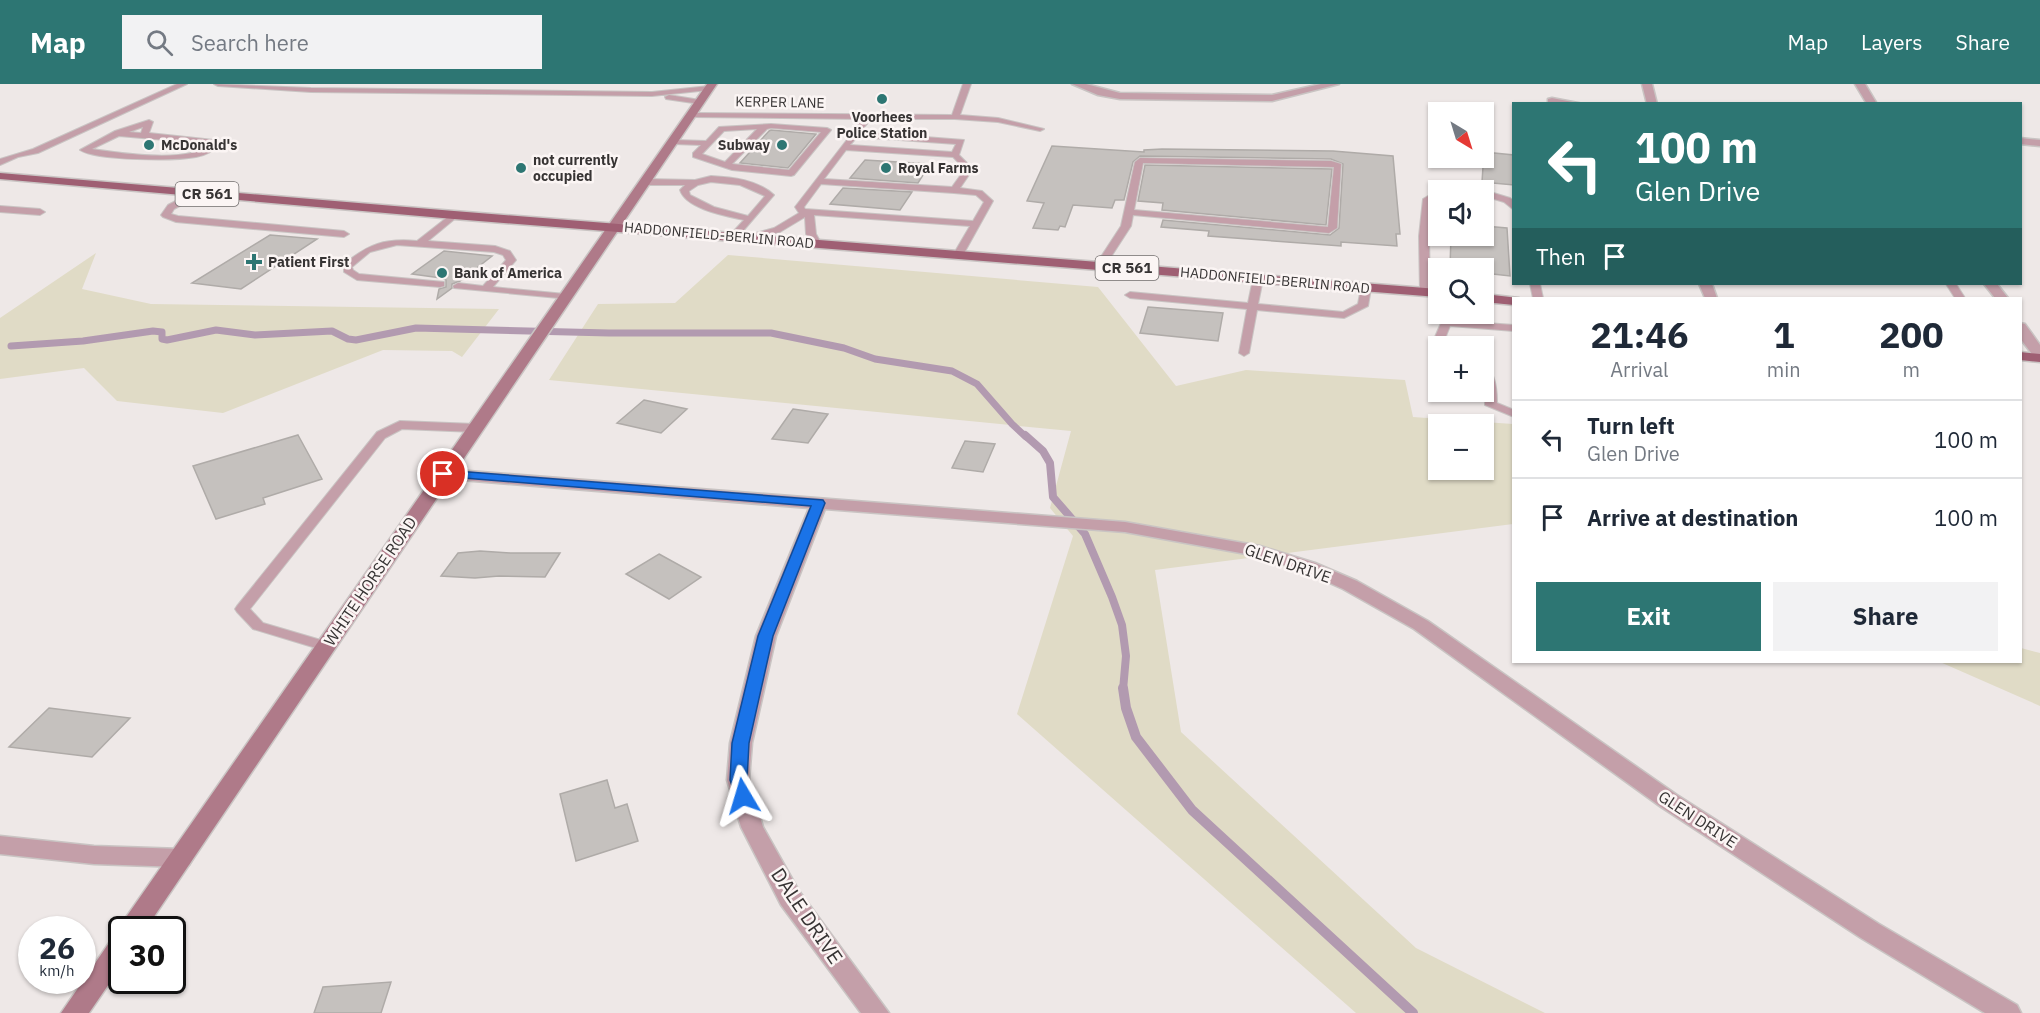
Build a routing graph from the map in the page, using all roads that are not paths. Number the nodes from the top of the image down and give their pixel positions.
1 (183, 84) edge
2 (218, 84) edge
3 (967, 84) edge
4 (1077, 84) edge
5 (1334, 84) edge
6 (1647, 84) edge
7 (1860, 84) edge
8 (710, 86) edge
9 (652, 94) junction
10 (1552, 101) dead end
11 (700, 102) junction
12 (1561, 102) edge
13 (1652, 102) edge
14 (1871, 102) edge
15 (692, 115) junction
16 (868, 117) junction
17 (955, 117) junction
18 (763, 128) junction
19 (1041, 129) dead end
20 (118, 133) junction
21 (854, 134) junction
22 (144, 135) junction
23 (2022, 141) edge
24 (674, 142) junction
25 (708, 143) junction
26 (2040, 143) edge
27 (844, 147) junction
28 (35, 152) junction
29 (955, 155) junction
30 (0, 162) edge
31 (727, 164) junction
32 (0, 174) edge
33 (818, 181) junction
34 (646, 182) junction
35 (694, 183) junction
36 (954, 190) junction
37 (197, 193) junction
38 (1494, 196) edge
39 (1428, 198) edge
40 (1512, 205) edge
41 (0, 209) edge
42 (809, 211) junction
43 (40, 212) dead end
44 (1129, 212) junction
45 (454, 215) junction
46 (750, 219) junction
47 (975, 224) junction
48 (615, 227) junction
49 (344, 234) dead end
50 (741, 237) junction
51 (420, 243) junction
52 (816, 243) junction
53 (958, 255) junction
54 (1428, 264) edge
55 (1100, 266) junction
56 (1258, 279) junction
57 (440, 284) dead end
58 (458, 286) dead end
59 (1366, 288) junction
60 (485, 289) junction
61 (1428, 293) edge
62 (1130, 295) dead end
63 (565, 297) junction
64 (1494, 299) edge
65 (1512, 301) edge
66 (1253, 306) junction
67 (1486, 324) edge
68 (1512, 328) edge
69 (2022, 330) edge
70 (1245, 353) dead end
71 (2022, 356) edge
72 (2040, 357) edge
73 (1491, 402) edge
74 (1512, 413) edge
75 (475, 428) junction
76 (443, 474) junction
77 (819, 503) junction
78 (326, 646) junction
79 (0, 845) edge
80 (181, 858) junction
81 (141, 916) edge
82 (108, 964) edge
83 (74, 1013) edge
84 (876, 1013) edge
85 (2008, 1013) edge

1 - 28 lane
2 - 9 lane
3 - 17 lane
4 - 5 street
6 - 13 street
7 - 14 street
8 - 9 lane
8 - 11 main road, WHITE HORSE ROAD
9 - 11 lane
10 - 12 street
11 - 15 main road, WHITE HORSE ROAD
15 - 16 lane, KERPER LANE
15 - 24 main road, WHITE HORSE ROAD
16 - 17 lane, KERPER LANE
16 - 21 lane
17 - 19 lane, KERPER LANE
18 - 25 lane
18 - 31 lane
18 - 31 lane
20 - 22 lane
20 - 22 lane
20 - 22 lane
21 - 27 lane
21 - 29 lane
23 - 26 street
24 - 25 lane
24 - 34 main road, WHITE HORSE ROAD
25 - 31 lane
27 - 29 lane
27 - 33 lane
28 - 30 lane
28 - 32 lane
29 - 36 lane
32 - 37 main road, HADDONFIELD-BERLIN ROAD / CR 561
33 - 36 lane
33 - 42 lane
34 - 35 lane
34 - 48 main road, WHITE HORSE ROAD
35 - 46 lane
35 - 46 lane
36 - 47 lane
37 - 45 main road, HADDONFIELD-BERLIN ROAD / CR 561
37 - 49 lane
38 - 40 lane
39 - 54 lane
41 - 43 lane
42 - 47 lane
42 - 50 lane
42 - 52 lane
44 - 44 lane
44 - 55 lane
45 - 48 main road, HADDONFIELD-BERLIN ROAD / CR 561
45 - 51 lane
46 - 50 lane
47 - 53 lane
48 - 50 main road, HADDONFIELD-BERLIN ROAD / CR 561
48 - 63 main road, WHITE HORSE ROAD
50 - 52 main road, HADDONFIELD-BERLIN ROAD / CR 561
51 - 57 lane
51 - 60 lane
52 - 53 main road, HADDONFIELD-BERLIN ROAD / CR 561
53 - 55 main road, HADDONFIELD-BERLIN ROAD / CR 561
55 - 56 main road, HADDONFIELD-BERLIN ROAD / CR 561
56 - 59 main road, HADDONFIELD-BERLIN ROAD / CR 561
56 - 66 lane
58 - 60 lane
59 - 61 main road, HADDONFIELD-BERLIN ROAD / CR 561
59 - 66 lane
60 - 63 lane
62 - 66 lane
63 - 75 main road, WHITE HORSE ROAD
64 - 65 main road
66 - 70 lane
67 - 68 lane
69 - 72 street
71 - 72 main road
73 - 74 lane
75 - 76 main road, WHITE HORSE ROAD
75 - 78 lane
76 - 77 street, GLEN DRIVE
76 - 78 main road, WHITE HORSE ROAD
77 - 84 street, DALE DRIVE
77 - 85 street, GLEN DRIVE
78 - 80 main road, WHITE HORSE ROAD
79 - 80 street
80 - 81 main road, WHITE HORSE ROAD
82 - 83 main road

